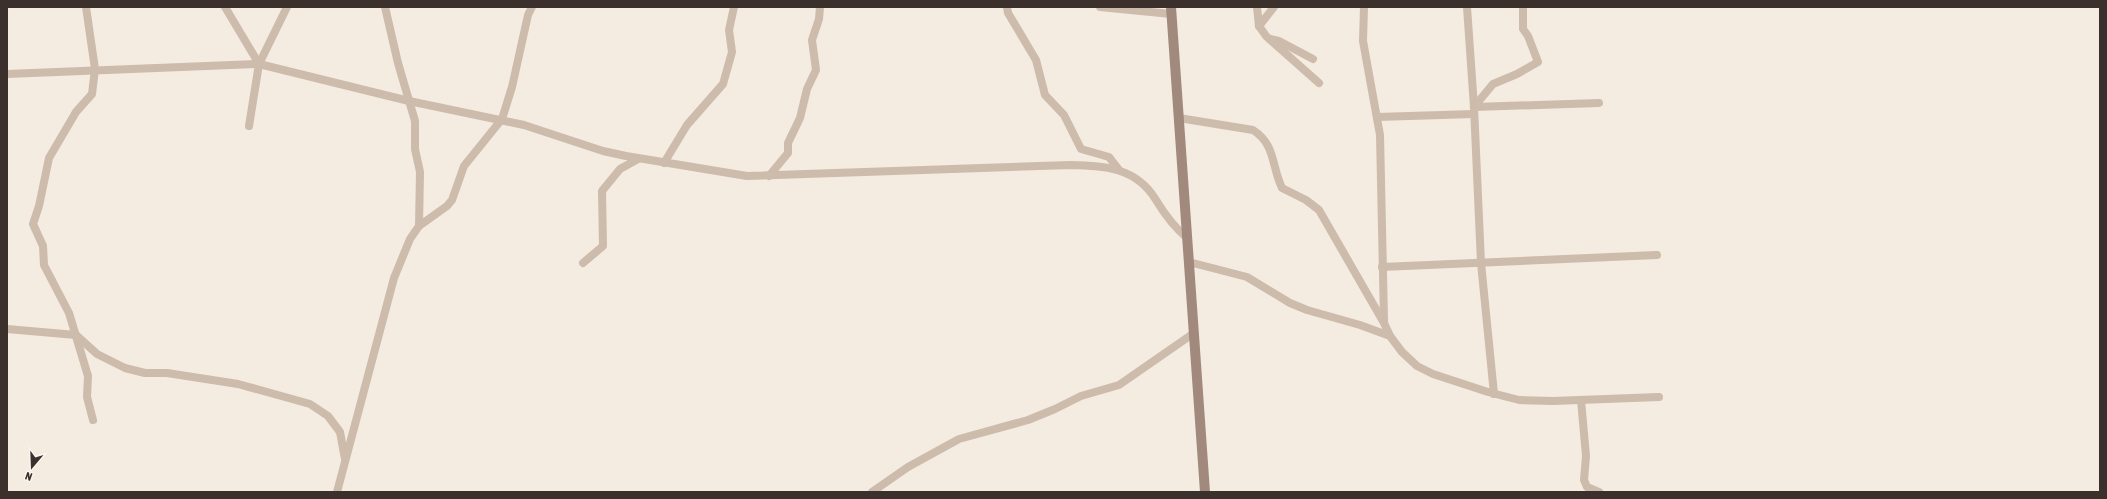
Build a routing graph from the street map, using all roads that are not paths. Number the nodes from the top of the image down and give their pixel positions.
1 (86, 7) edge
2 (225, 7) edge
3 (287, 7) edge
4 (385, 7) edge
5 (532, 7) edge
6 (734, 7) edge
7 (820, 7) edge
8 (1007, 7) edge
9 (1100, 7) edge
10 (1257, 7) edge
11 (1274, 7) edge
12 (1364, 7) edge
13 (1467, 7) edge
14 (1522, 7) edge
15 (1171, 10) edge
16 (1259, 26) junction
17 (1268, 38) junction
18 (1312, 60) dead end
19 (260, 64) junction
20 (95, 69) junction
21 (7, 74) edge
22 (1319, 83) dead end
23 (409, 101) junction
24 (1600, 103) dead end
25 (1474, 111) junction
26 (1377, 117) junction
27 (1179, 118) junction
28 (502, 119) junction
29 (249, 126) dead end
30 (638, 159) junction
31 (664, 163) junction
32 (1119, 170) junction
33 (769, 176) junction
34 (419, 226) junction
35 (1186, 238) junction
36 (1657, 255) dead end
37 (1189, 262) junction
38 (583, 263) dead end
39 (1481, 263) junction
40 (1382, 267) junction
41 (1384, 323) junction
42 (7, 328) edge
43 (1194, 333) junction
44 (76, 335) junction
45 (1390, 336) junction
46 (1494, 394) junction
47 (1659, 397) dead end
48 (1581, 400) junction
49 (93, 420) dead end
50 (345, 461) junction
51 (337, 492) edge
52 (872, 492) edge
53 (1205, 492) edge
54 (1599, 492) edge

1 - 20 street
2 - 19 street
3 - 19 street
4 - 23 street
5 - 28 street
6 - 31 street
7 - 33 street
8 - 32 street
9 - 15 street
10 - 16 street
11 - 16 street
12 - 26 street
13 - 25 street
14 - 25 street
15 - 27 main road
16 - 17 street
17 - 18 street
17 - 22 street
19 - 20 street
19 - 23 street
19 - 29 street
20 - 21 street
20 - 44 street
23 - 28 street
23 - 34 street
24 - 25 street
25 - 26 street
25 - 39 street
26 - 40 street
27 - 35 main road
27 - 41 street
28 - 30 street
28 - 34 street
30 - 31 street
30 - 38 street
31 - 33 street
32 - 33 street
32 - 35 street
34 - 50 street
35 - 37 main road
36 - 39 street
37 - 43 main road
37 - 45 street
39 - 40 street
39 - 46 street
40 - 41 street
41 - 45 street
42 - 44 street
43 - 52 street
43 - 53 main road
44 - 49 street
44 - 50 street
45 - 46 street
46 - 48 street
47 - 48 street
48 - 54 street
50 - 51 street

